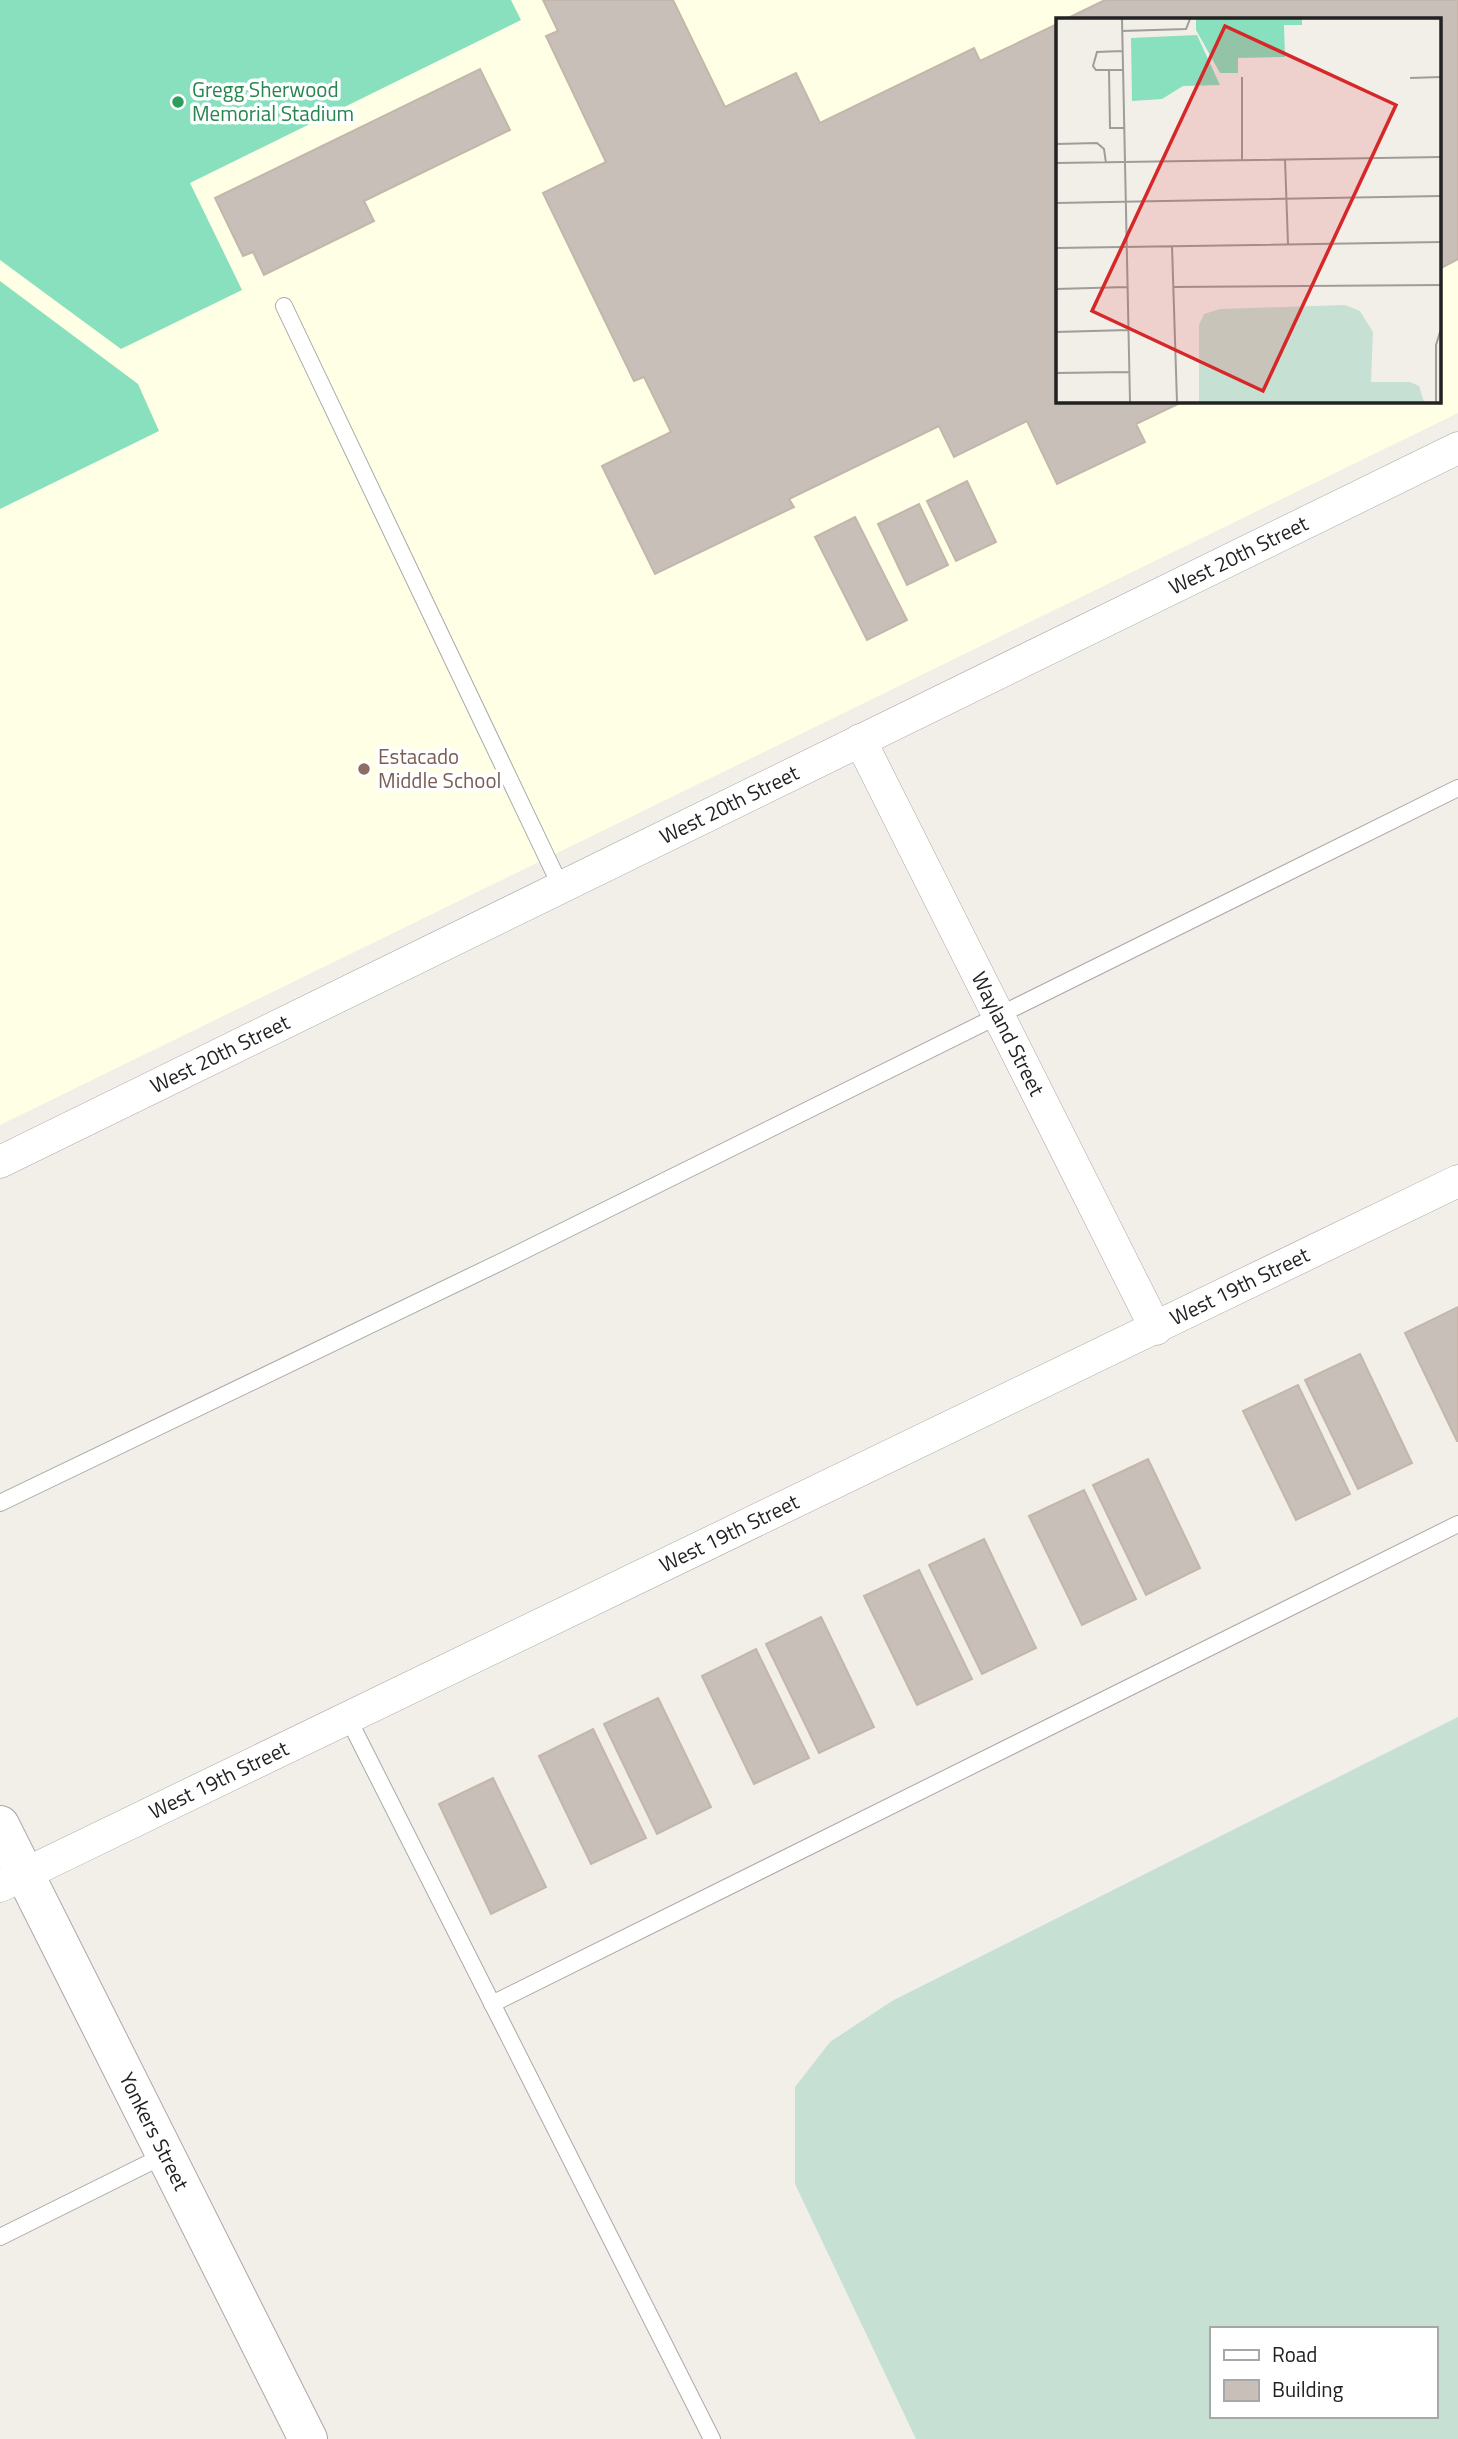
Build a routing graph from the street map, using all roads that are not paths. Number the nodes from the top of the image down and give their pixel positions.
1 (284, 306) dead end
2 (1458, 449) edge
3 (860, 740) junction
4 (1458, 788) edge
5 (561, 887) junction
6 (997, 1016) junction
7 (0, 1162) edge
8 (1458, 1181) edge
9 (1156, 1329) junction
10 (0, 1503) edge
11 (1458, 1524) edge
12 (348, 1718) junction
13 (0, 1825) edge
14 (12, 1880) edge
15 (492, 2004) junction
16 (166, 2155) junction
17 (0, 2236) edge
18 (308, 2439) edge
19 (712, 2439) edge

1 - 5 lane
2 - 3 street, West 20th Street
3 - 5 street, West 20th Street
3 - 6 street, Wayland Street
4 - 6 lane
5 - 7 street, West 20th Street
6 - 9 street, Wayland Street
6 - 10 lane
8 - 9 street, West 19th Street
9 - 12 street, West 19th Street
11 - 15 lane
12 - 14 street, West 19th Street
12 - 15 lane
13 - 14 street, Yonkers Street
14 - 16 street, Yonkers Street
15 - 19 lane
16 - 17 lane
16 - 18 street, Yonkers Street

